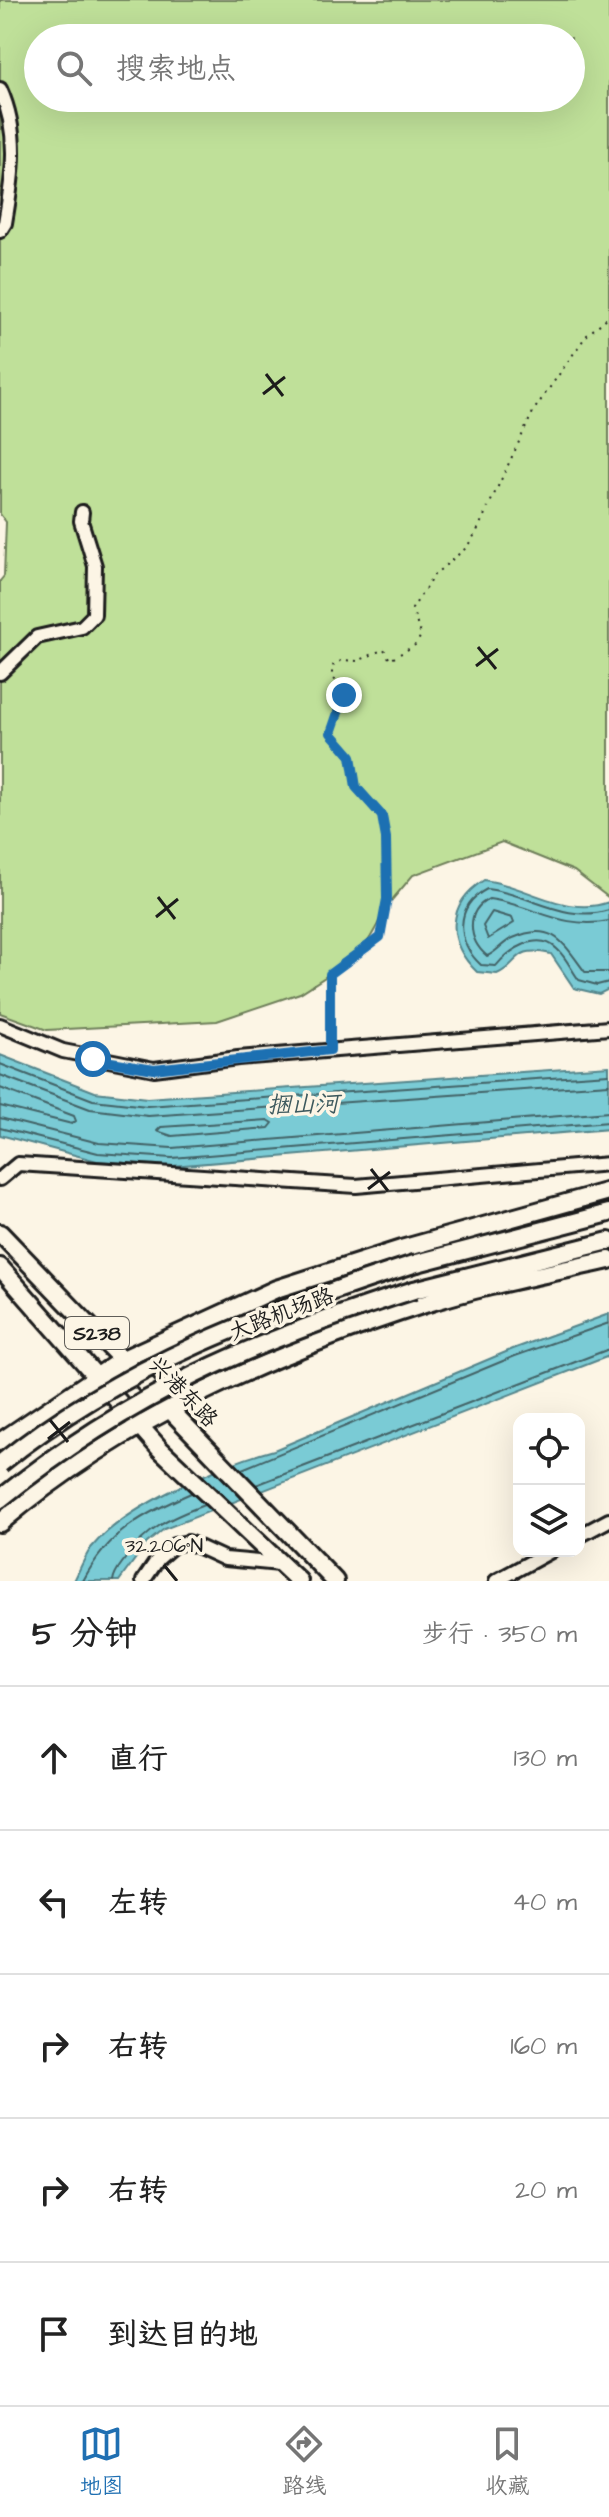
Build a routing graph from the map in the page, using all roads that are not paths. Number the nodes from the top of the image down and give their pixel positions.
1 (0, 89) edge
2 (0, 231) edge
3 (82, 512) dead end
4 (0, 673) edge
5 (0, 1025) edge
6 (609, 1028) edge
7 (609, 1164) edge
8 (0, 1179) edge
9 (609, 1191) edge
10 (609, 1213) edge
11 (0, 1233) edge
12 (609, 1241) edge
13 (609, 1260) edge
14 (0, 1267) edge
15 (123, 1359) junction
16 (96, 1374) junction
17 (170, 1407) junction
18 (140, 1425) junction
19 (0, 1442) edge
20 (0, 1464) edge
21 (0, 1499) edge
22 (609, 1520) edge
23 (0, 1523) edge
24 (585, 1533) edge
25 (540, 1557) edge
26 (280, 1564) junction
27 (143, 1581) edge
28 (299, 1581) edge
29 (335, 1581) edge
30 (496, 1581) edge

1 - 2 street
3 - 4 street
5 - 6 street
7 - 8 street
9 - 15 main road
10 - 20 main road, 大路机场路, bridge
11 - 15 main road, 兴港东路 / S238
12 - 21 main road, 大路机场路, bridge
13 - 17 main road
14 - 16 main road, S238
15 - 16 main road
15 - 17 main road, 兴港东路 / S238
16 - 18 main road, S238
16 - 19 main road
17 - 18 main road
17 - 29 main road, 兴港东路 / S238
18 - 23 main road
18 - 26 main road, S238
22 - 24 street
25 - 30 street
26 - 27 street
26 - 28 main road, S238

